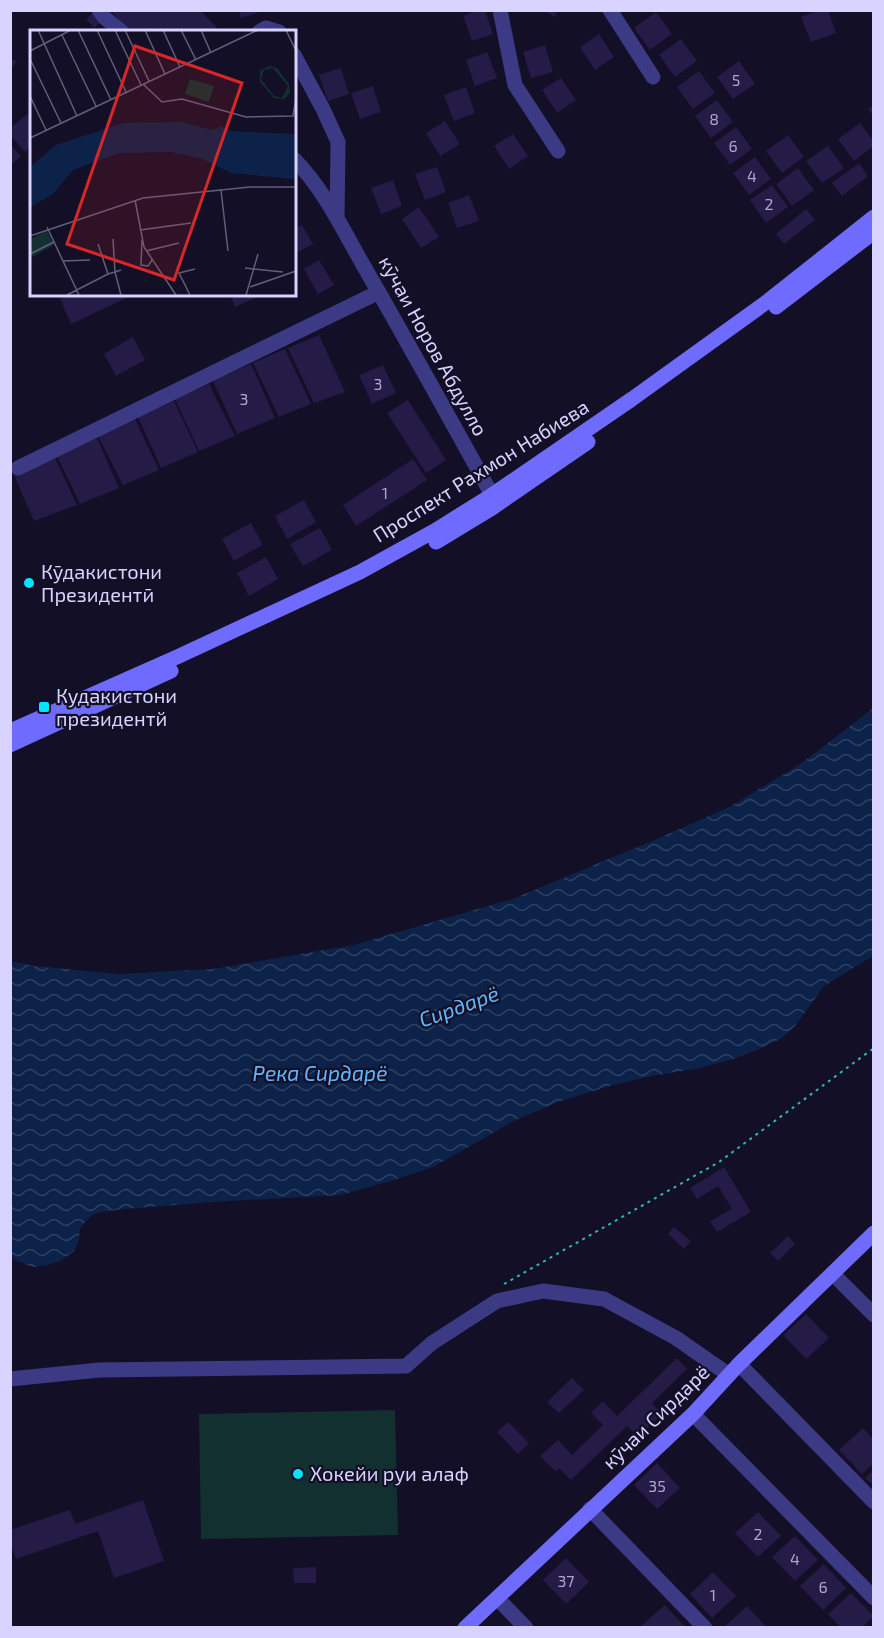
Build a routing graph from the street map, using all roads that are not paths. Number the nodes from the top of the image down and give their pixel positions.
1 (99, 10) edge
2 (500, 10) edge
3 (610, 10) edge
4 (116, 30) edge
5 (296, 59) edge
6 (653, 77) dead end
7 (558, 151) dead end
8 (296, 161) edge
9 (873, 217) edge
10 (337, 219) junction
11 (873, 232) edge
12 (379, 292) junction
13 (18, 468) dead end
14 (492, 495) junction
15 (10, 731) edge
16 (10, 745) edge
17 (873, 1233) edge
18 (833, 1274) junction
19 (873, 1315) edge
20 (734, 1370) junction
21 (10, 1379) edge
22 (693, 1414) junction
23 (873, 1502) edge
24 (590, 1509) junction
25 (497, 1598) junction
26 (873, 1598) edge
27 (465, 1628) edge
28 (526, 1628) edge
29 (705, 1628) edge

1 - 4 street
2 - 7 street
3 - 6 street
5 - 10 street
8 - 10 street, кӯчаи Норов Абдулло
9 - 14 main road, Проспект Рахмон Набиева
10 - 12 street, кӯчаи Норов Абдулло
11 - 16 main road, Проспект Рахмон Набиева
12 - 13 street
12 - 14 street, кӯчаи Норов Абдулло
14 - 15 main road, Проспект Рахмон Набиева
17 - 18 main road, кӯчаи Сирдарё
18 - 19 street
18 - 20 main road, кӯчаи Сирдарё
20 - 21 street
20 - 22 main road, кӯчаи Сирдарё
20 - 23 street
22 - 24 main road, кӯчаи Сирдарё
22 - 26 street
24 - 25 main road, кӯчаи Сирдарё
24 - 29 street
25 - 27 main road, кӯчаи Сирдарё
25 - 28 street

